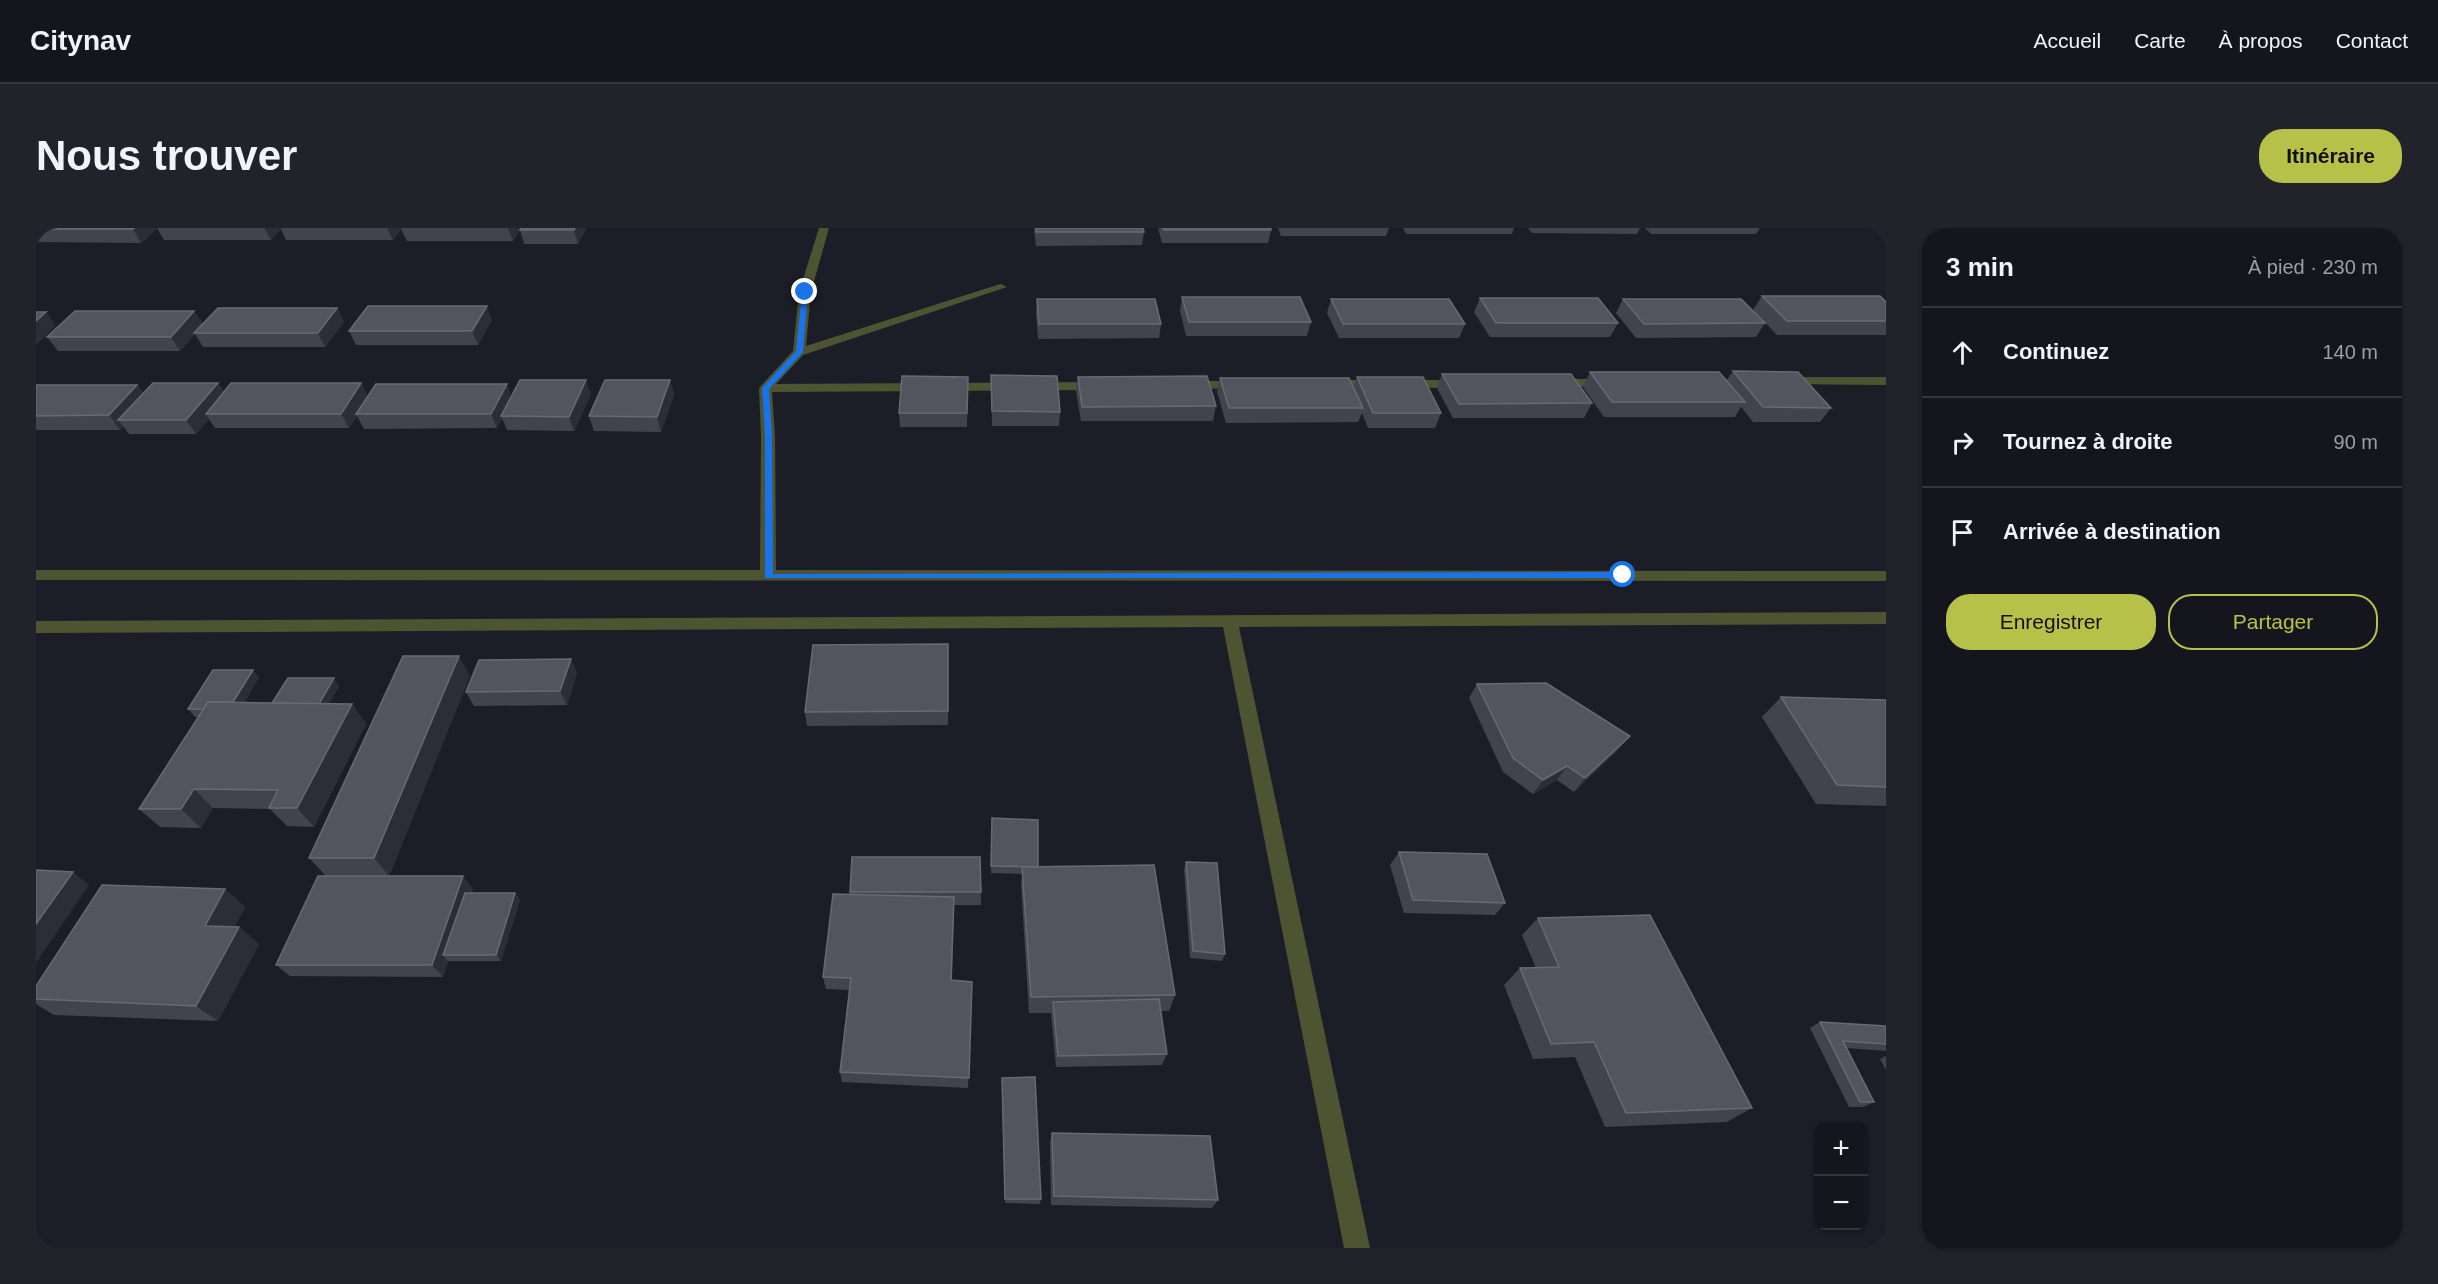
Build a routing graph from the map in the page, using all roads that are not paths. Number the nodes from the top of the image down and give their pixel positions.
1 (824, 228) edge
2 (1001, 286) dead end
3 (800, 352) junction
4 (1767, 381) edge
5 (1886, 381) edge
6 (1624, 382) edge
7 (1481, 383) edge
8 (1540, 383) edge
9 (1254, 385) edge
10 (1314, 385) edge
11 (1111, 386) edge
12 (1171, 386) edge
13 (765, 388) junction
14 (36, 575) edge
15 (768, 576) junction
16 (1886, 576) edge
17 (1230, 621) junction
18 (1883, 622) edge
19 (36, 627) edge
20 (1357, 1248) edge

1 - 3 street
2 - 3 street
3 - 13 street
4 - 5 street
6 - 8 street
7 - 10 street
9 - 12 street
11 - 13 street
13 - 15 street
14 - 15 street
15 - 16 street
17 - 18 street
17 - 19 street
17 - 20 street

